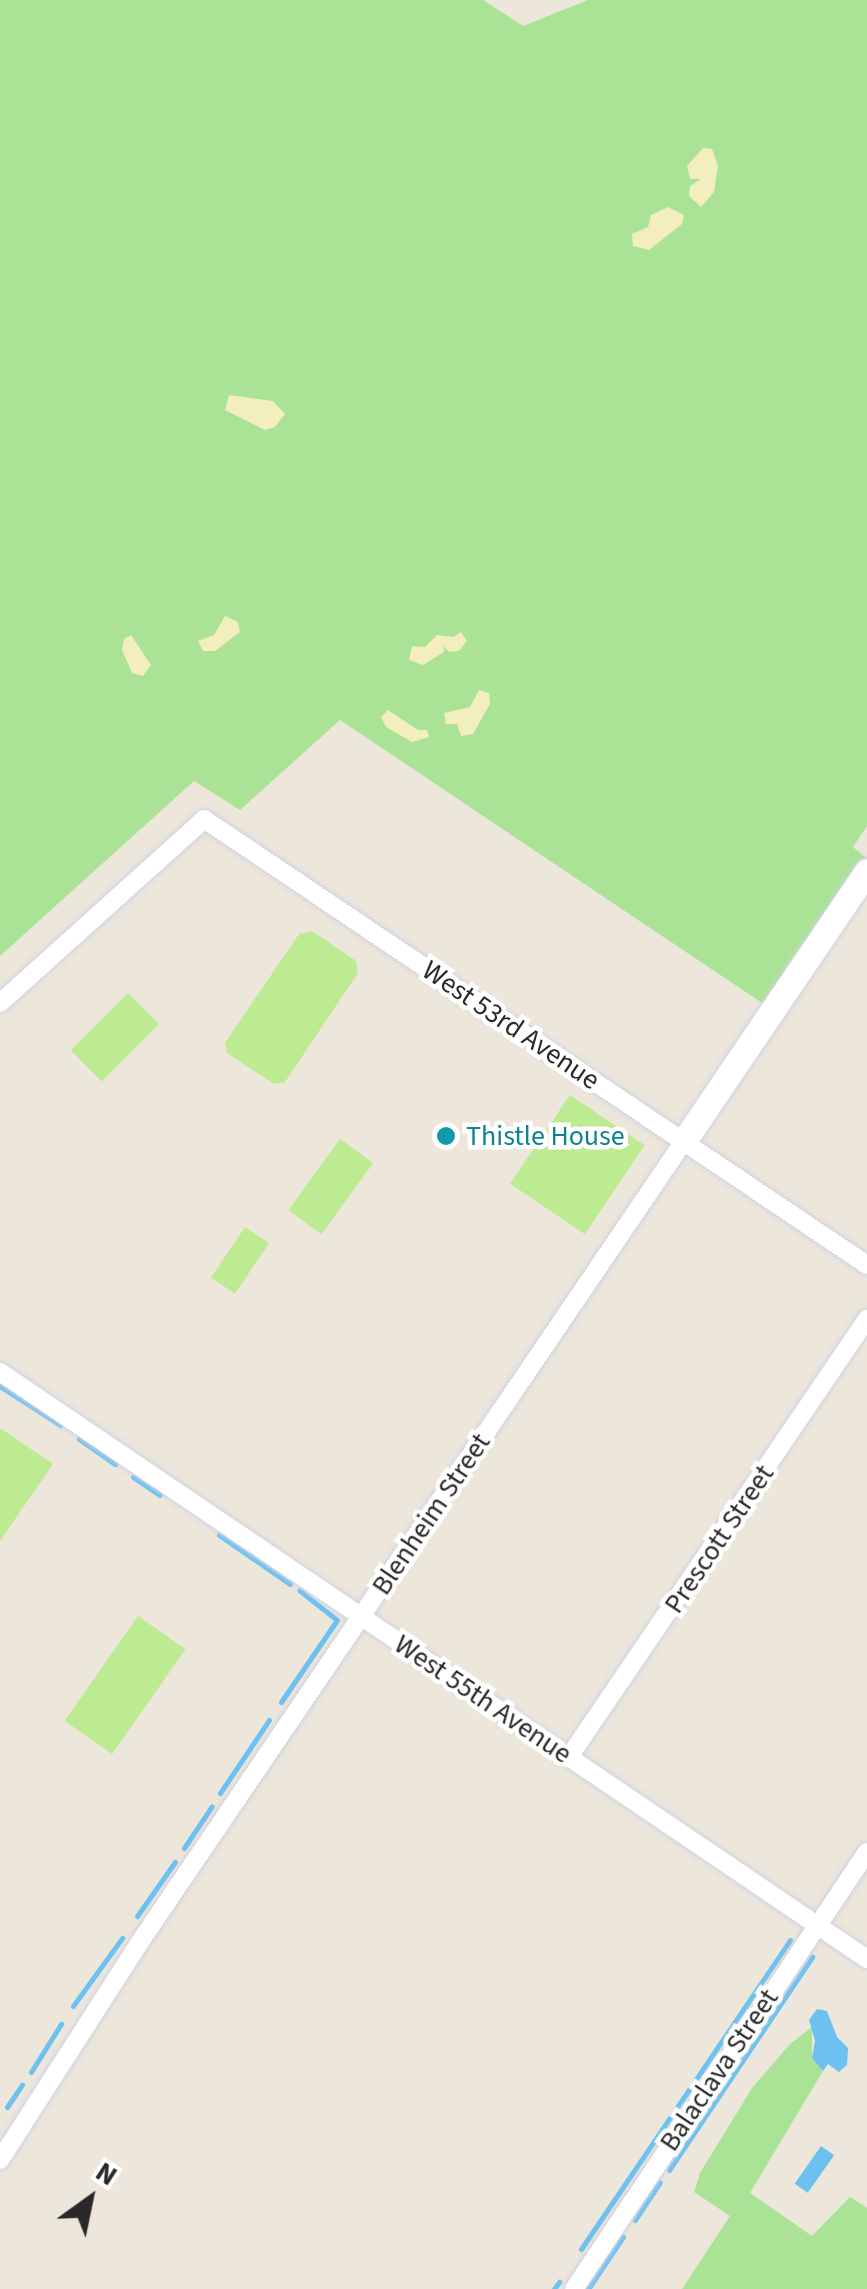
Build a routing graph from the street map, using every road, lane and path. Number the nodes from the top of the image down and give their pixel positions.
1 (867, 871) edge
2 (0, 1003) edge
3 (684, 1141) junction
4 (867, 1266) edge
5 (867, 1319) edge
6 (0, 1372) edge
7 (362, 1617) junction
8 (569, 1757) junction
9 (867, 1852) edge
10 (816, 1925) junction
11 (867, 1959) edge
12 (0, 2160) edge
13 (574, 2289) edge

1 - 3 street, Blenheim Street
2 - 3 street, West 53rd Avenue
3 - 4 street, West 53rd Avenue
3 - 7 street, Blenheim Street
5 - 8 street, Prescott Street
6 - 7 street, West 55th Avenue
7 - 8 street, West 55th Avenue
7 - 12 street, Blenheim Street
8 - 10 street, West 55th Avenue
9 - 10 street, Balaclava Street
10 - 11 street, West 55th Avenue
10 - 13 street, Balaclava Street

